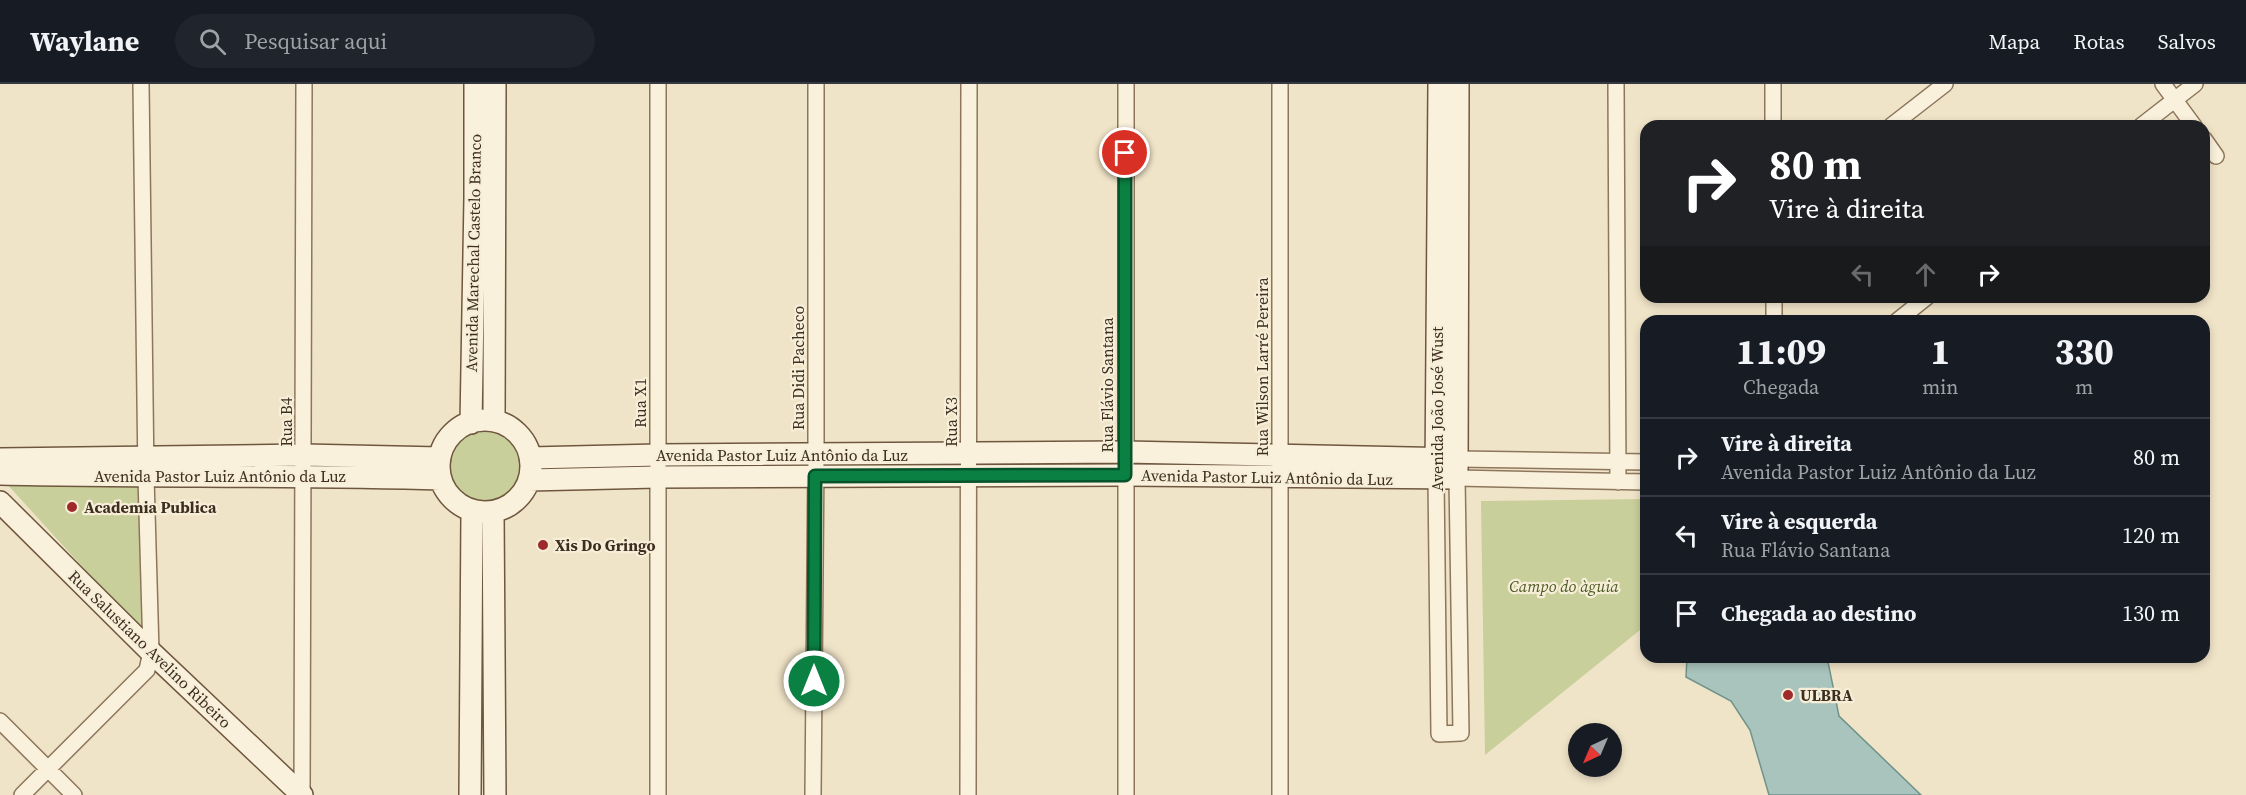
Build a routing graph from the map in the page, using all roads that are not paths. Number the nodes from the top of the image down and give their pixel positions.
1 (141, 84) edge
2 (304, 84) edge
3 (475, 84) edge
4 (495, 84) edge
5 (658, 84) edge
6 (816, 84) edge
7 (969, 84) edge
8 (1126, 84) edge
9 (1280, 84) edge
10 (1439, 84) edge
11 (1458, 84) edge
12 (1616, 84) edge
13 (1773, 84) edge
14 (1945, 84) edge
15 (2163, 84) edge
16 (2195, 84) edge
17 (2175, 99) junction
18 (1773, 120) edge
19 (1899, 120) edge
20 (2149, 120) edge
21 (2190, 120) edge
22 (2210, 148) edge
23 (2216, 156) dead end
24 (1920, 303) edge
25 (1904, 315) edge
26 (494, 421) junction
27 (471, 423) junction
28 (1125, 452) junction
29 (658, 455) junction
30 (969, 455) junction
31 (530, 458) junction
32 (0, 459) edge
33 (1618, 462) junction
34 (1640, 462) edge
35 (304, 465) junction
36 (816, 466) junction
37 (146, 467) junction
38 (1280, 467) junction
39 (440, 469) junction
40 (1446, 469) junction
41 (0, 474) edge
42 (1125, 475) junction
43 (969, 476) junction
44 (657, 477) junction
45 (530, 480) junction
46 (1618, 482) junction
47 (1640, 482) edge
48 (0, 502) edge
49 (472, 511) junction
50 (493, 512) junction
51 (151, 652) junction
52 (0, 721) edge
53 (49, 769) junction
54 (22, 795) edge
55 (74, 795) edge
56 (302, 795) edge
57 (470, 795) edge
58 (495, 795) edge
59 (658, 795) edge
60 (813, 795) edge
61 (968, 795) edge
62 (1126, 795) edge
63 (1280, 795) edge

1 - 37 street
2 - 35 street, Rua B4
3 - 27 street, Avenida Marechal Castelo Branco
4 - 26 street, Avenida Marechal Castelo Branco
5 - 29 street, Rua X1
6 - 36 street, Rua Didi Pacheco
7 - 30 street, Rua X3
8 - 28 street, Rua Flávio Santana
9 - 38 street, Rua Wilson Larré Pereira
10 - 40 street, Avenida João José Wust
11 - 40 street, Avenida João José Wust
12 - 33 street
13 - 18 street
14 - 19 street
15 - 17 street
16 - 17 street
17 - 20 street
17 - 21 street
22 - 23 street
24 - 25 street
26 - 27 street
26 - 31 street
27 - 39 street
28 - 30 street, Avenida Pastor Luiz Antônio da Luz
28 - 38 street, Avenida Pastor Luiz Antônio da Luz
28 - 42 street, Rua Flávio Santana
29 - 31 street, Avenida Pastor Luiz Antônio da Luz
29 - 36 street, Avenida Pastor Luiz Antônio da Luz
29 - 44 street, Rua X1
30 - 36 street, Avenida Pastor Luiz Antônio da Luz
30 - 43 street, Rua X3
31 - 45 street
32 - 37 street, Avenida Pastor Luiz Antônio da Luz
33 - 34 street, Avenida Pastor Luiz Antônio da Luz
33 - 40 street, Avenida Pastor Luiz Antônio da Luz
33 - 46 street
35 - 37 street, Avenida Pastor Luiz Antônio da Luz
35 - 39 street, Avenida Pastor Luiz Antônio da Luz
35 - 56 street, Rua B4
36 - 43 street, Avenida Pastor Luiz Antônio da Luz
36 - 44 street, Avenida Pastor Luiz Antônio da Luz
36 - 60 street, Rua Didi Pacheco
37 - 41 street, Avenida Pastor Luiz Antônio da Luz
37 - 51 street
38 - 40 street, Avenida Pastor Luiz Antônio da Luz
38 - 42 street, Avenida Pastor Luiz Antônio da Luz
38 - 63 street, Rua Wilson Larré Pereira
39 - 49 street
40 - 40 street, Avenida João José Wust
40 - 46 street, Avenida Pastor Luiz Antônio da Luz
42 - 43 street, Avenida Pastor Luiz Antônio da Luz
42 - 62 street, Rua Flávio Santana
43 - 61 street, Rua X3
44 - 45 street, Avenida Pastor Luiz Antônio da Luz
44 - 59 street, Rua X1
45 - 50 street
46 - 47 street, Avenida Pastor Luiz Antônio da Luz
48 - 51 street, Rua Salustiano Avelino Ribeiro
49 - 50 street
49 - 57 street
50 - 58 street
51 - 53 street
51 - 56 street, Rua Salustiano Avelino Ribeiro
52 - 53 street
53 - 54 street
53 - 55 street

